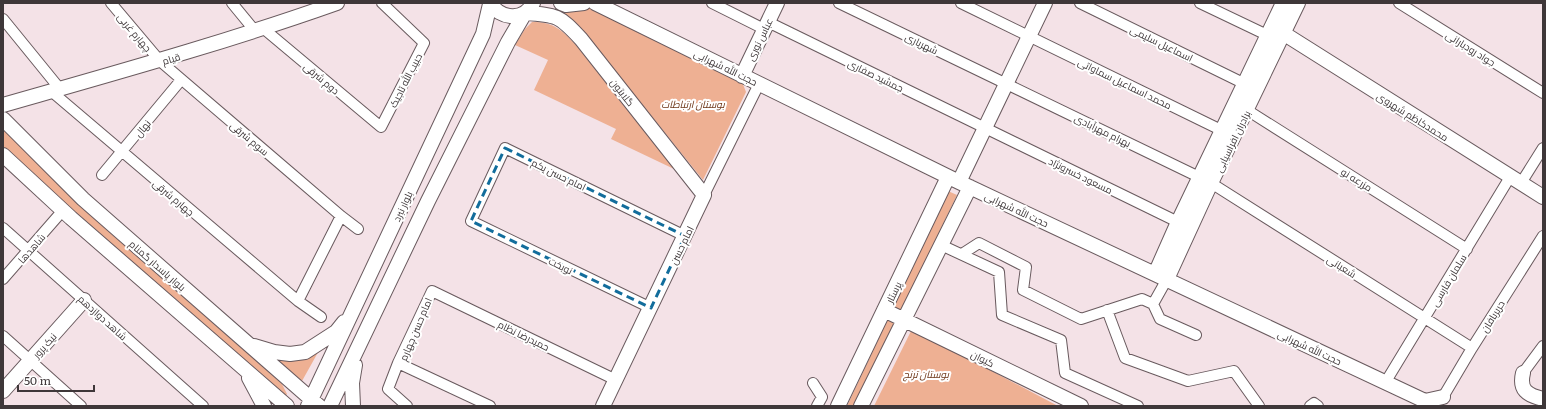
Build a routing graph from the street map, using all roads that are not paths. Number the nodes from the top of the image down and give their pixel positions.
1 (111, 3) edge
2 (232, 3) edge
3 (337, 3) edge
4 (382, 3) edge
5 (490, 3) edge
6 (561, 3) edge
7 (584, 3) edge
8 (595, 3) edge
9 (712, 3) edge
10 (777, 3) edge
11 (839, 3) edge
12 (961, 3) edge
13 (1045, 3) edge
14 (1080, 3) edge
15 (1200, 3) edge
16 (1283, 3) edge
17 (1298, 3) edge
18 (1399, 3) edge
19 (529, 8) edge
20 (3, 19) edge
21 (766, 25) junction
22 (260, 30) junction
23 (1283, 33) junction
24 (1267, 35) junction
25 (1029, 36) junction
26 (160, 61) junction
27 (742, 76) junction
28 (182, 80) junction
29 (1243, 83) junction
30 (759, 84) junction
31 (1006, 84) junction
32 (56, 90) junction
33 (1543, 93) edge
34 (3, 105) edge
35 (1247, 110) junction
36 (3, 119) edge
37 (381, 126) joint
38 (985, 128) junction
39 (1221, 130) junction
40 (1543, 148) edge
41 (122, 152) junction
42 (3, 155) edge
43 (102, 175) dead end
44 (1205, 180) junction
45 (1516, 180) junction
46 (959, 182) junction
47 (704, 195) junction
48 (1543, 197) edge
49 (58, 216) dead end
50 (341, 216) junction
51 (471, 222) joint
52 (1178, 222) junction
53 (3, 228) edge
54 (358, 229) dead end
55 (685, 236) junction
56 (1543, 236) edge
57 (941, 245) junction
58 (1467, 249) junction
59 (28, 250) junction
60 (962, 254) junction
61 (1161, 277) junction
62 (3, 279) edge
63 (432, 291) joint
64 (84, 300) junction
65 (298, 301) junction
66 (1153, 304) junction
67 (651, 308) junction
68 (884, 310) junction
69 (1107, 310) junction
70 (352, 313) junction
71 (321, 316) dead end
72 (1425, 318) junction
73 (904, 320) junction
74 (1196, 335) dead end
75 (3, 336) edge
76 (249, 344) junction
77 (1543, 346) edge
78 (358, 347) junction
79 (1472, 348) junction
80 (30, 360) junction
81 (398, 363) junction
82 (246, 370) junction
83 (1523, 373) joint
84 (616, 380) junction
85 (813, 383) dead end
86 (1385, 383) junction
87 (3, 390) edge
88 (1443, 397) joint
89 (1543, 399) edge
90 (313, 404) edge
91 (82, 406) edge
92 (203, 406) edge
93 (264, 406) edge
94 (287, 406) edge
95 (330, 406) edge
96 (353, 406) edge
97 (407, 406) edge
98 (490, 406) edge
99 (603, 406) edge
100 (817, 406) edge
101 (838, 406) edge
102 (862, 406) edge
103 (1081, 406) edge
104 (1138, 406) edge
105 (1259, 406) edge
106 (1310, 406) edge
107 (1318, 406) edge

1 - 26 street, چهارم غربی
2 - 22 street, دوم شرقی
3 - 22 street, قیام
4 - 37 street, حبیب الله تاجیک
5 - 19 street, گلابتون
5 - 70 street, بلوار نبرد
6 - 7 street
8 - 27 street, حجت الله شهرابی
9 - 21 street, جمشید صفاری
10 - 21 street, عباس نوری
11 - 31 street, شهریاری
12 - 25 street, محمد اسماعیل سماواتی
13 - 25 street, پرستار
14 - 29 street, اسماعیل سلیمی
15 - 24 street
16 - 24 street, برادران افراسیابی
17 - 23 street, برادران افراسیابی
18 - 33 street, جواد رودبارانی
19 - 47 street, گلابتون
19 - 78 street
20 - 32 street, چهارم شرقی
21 - 27 street, عباس نوری
21 - 38 street, جمشید صفاری
22 - 26 street, قیام
22 - 37 street, دوم شرقی
23 - 35 street, برادران افراسیابی
23 - 45 street, محمدکاظم شهروی
24 - 29 street, برادران افراسیابی
25 - 31 street, پرستار
25 - 39 street, محمد اسماعیل سماواتی
26 - 28 street, سوم شرقی
26 - 32 street, قیام
27 - 30 street, حجت الله شهرابی
28 - 41 street, نهال
28 - 50 street, سوم شرقی
29 - 39 street, برادران افراسیابی
30 - 46 street, حجت الله شهرابی
30 - 47 street, امام حسن
31 - 38 street, پرستار
31 - 44 street, بهرام مهرآبادی
32 - 34 street, قیام
32 - 41 street, چهارم شرقی
35 - 44 street, برادران افراسیابی
35 - 58 street, مزرعه نو
36 - 76 street, بلوار پاسدار گمنام
38 - 46 street, پرستار
38 - 52 street, مسعود خسرونژاد
39 - 44 street, برادران افراسیابی
40 - 45 street, سلمان فارسی
41 - 43 street, نهال
41 - 65 street, چهارم شرقی
42 - 82 street
44 - 52 street, برادران افراسیابی
44 - 61 street, برادران افراسیابی
44 - 72 street, شعبانی
45 - 48 street, محمدکاظم شهروی
45 - 58 street, سلمان فارسی
46 - 57 street, پرستار
46 - 61 street, حجت الله شهرابی
46 - 68 street, پرستار
47 - 55 street, امام حسن
49 - 59 street, شاهدها
50 - 54 street, سوم شرقی
50 - 65 street
51 - 55 street, امام حسن یکم
51 - 67 street, نوبخت
52 - 61 street, برادران افراسیابی
53 - 59 street, شاهد دوازدهم
55 - 67 street, امام حسن
56 - 79 street, حریربافان
57 - 60 street
57 - 73 street, پرستار
58 - 72 street, سلمان فارسی
59 - 62 street, شاهدها
59 - 64 street, شاهد دوازدهم
60 - 69 street
60 - 104 street
61 - 66 street
61 - 86 street, حجت الله شهرابی
63 - 81 street, امام حسن چهارم
63 - 84 street, حمیدرضا نظام
64 - 80 street, نیک پرور
64 - 92 street, شاهد دوازدهم
65 - 71 street, چهارم شرقی
66 - 69 street
66 - 74 street
67 - 84 street, امام حسن
68 - 73 street, کیوان
68 - 101 street, پرستار
69 - 105 street
70 - 76 street
70 - 90 street, بلوار نبرد
72 - 79 street, شعبانی
72 - 86 street, سلمان فارسی
73 - 102 street, پرستار
73 - 103 street, کیوان
75 - 80 street
76 - 90 street, بلوار پاسدار گمنام
77 - 83 street
78 - 95 street
78 - 96 street
79 - 88 street, حریربافان
80 - 87 street, نیک پرور
80 - 91 street
81 - 97 street
81 - 98 street, امام حسن چهارم
82 - 93 street
82 - 94 street
83 - 89 street
84 - 99 street, امام حسن
85 - 100 street
86 - 88 street, حجت الله شهرابی
106 - 107 street

